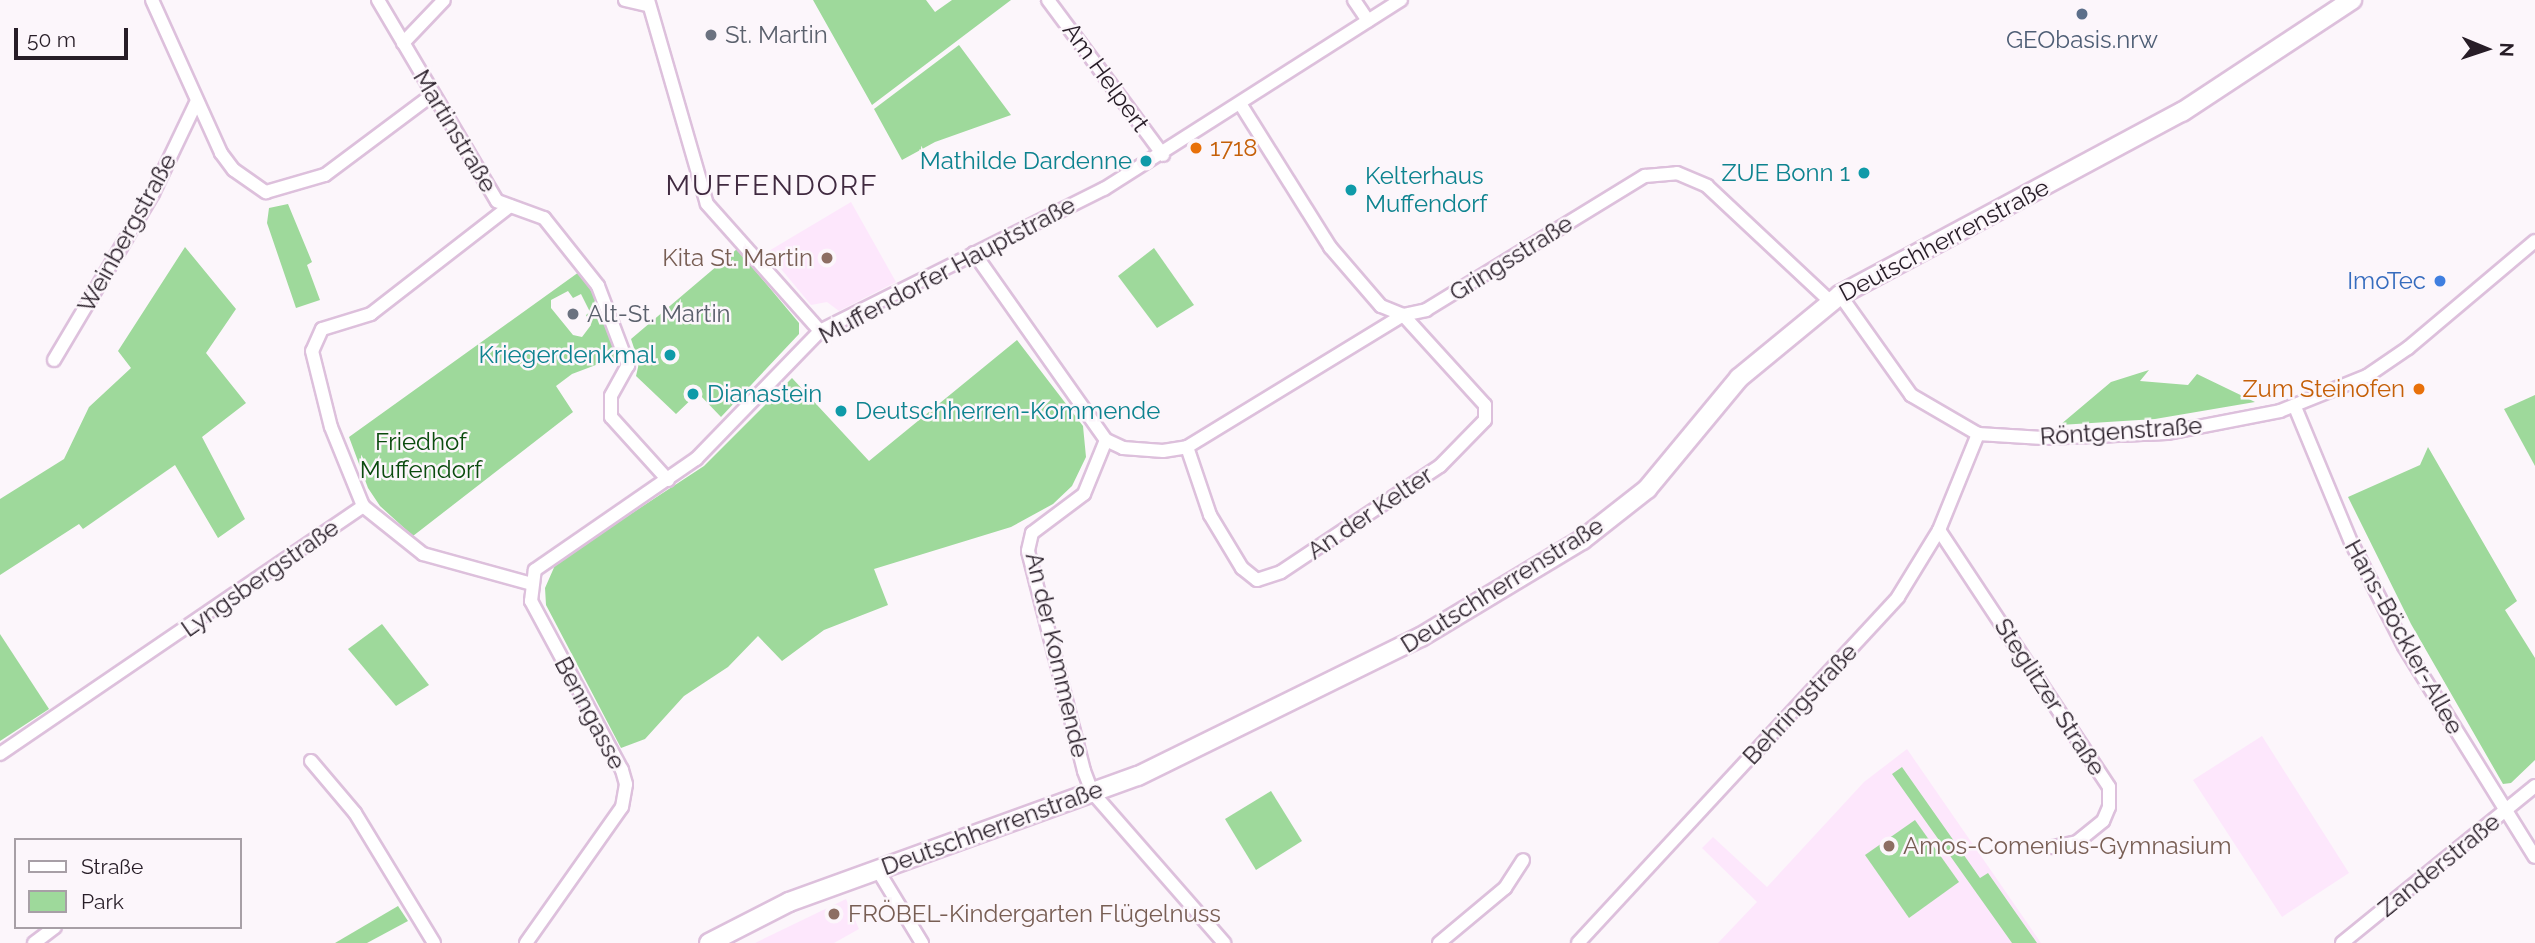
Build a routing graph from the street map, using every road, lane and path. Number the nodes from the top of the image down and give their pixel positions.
1 (152, 0) edge
2 (378, 0) edge
3 (444, 0) edge
4 (625, 0) edge
5 (1048, 0) edge
6 (1354, 0) edge
7 (1401, 0) edge
8 (2351, 0) edge
9 (647, 3) edge
10 (1368, 22) junction
11 (403, 43) junction
12 (432, 95) junction
13 (196, 103) junction
14 (1241, 104) junction
15 (1163, 155) junction
16 (510, 206) junction
17 (2535, 241) edge
18 (974, 253) junction
19 (1835, 298) junction
20 (1403, 315) junction
21 (820, 331) junction
22 (54, 360) dead end
23 (2295, 407) junction
24 (1978, 434) junction
25 (1106, 440) junction
26 (1187, 447) junction
27 (668, 480) junction
28 (363, 506) junction
29 (1939, 530) junction
30 (531, 584) junction
31 (0, 754) edge
32 (311, 761) dead end
33 (2535, 786) edge
34 (1092, 792) junction
35 (2505, 813) junction
36 (2053, 848) dead end
37 (2535, 857) edge
38 (1524, 860) dead end
39 (877, 869) junction
40 (52, 929) edge
41 (34, 943) edge
42 (434, 943) edge
43 (526, 943) edge
44 (709, 943) edge
45 (922, 943) edge
46 (1224, 943) edge
47 (1439, 943) edge
48 (1578, 943) edge
49 (2342, 943) edge

1 - 13 street
2 - 11 street, Martinstraße
3 - 11 street
4 - 9 street
5 - 15 street, Am Helpert
6 - 10 street
7 - 10 street, Muffendorfer Hauptstraße
8 - 19 street, Deutschherrenstraße
9 - 21 street
10 - 14 street, Muffendorfer Hauptstraße
11 - 12 street, Martinstraße
12 - 13 street
12 - 16 street, Martinstraße
13 - 22 street, Weinbergstraße
14 - 15 street, Muffendorfer Hauptstraße
14 - 20 street
15 - 18 street, Muffendorfer Hauptstraße
16 - 27 street, Martinstraße
16 - 28 street
17 - 23 street, Röntgenstraße
18 - 21 street, Muffendorfer Hauptstraße
18 - 25 street
19 - 20 street, Gringsstraße
19 - 24 street, Röntgenstraße
19 - 34 street, Deutschherrenstraße
20 - 26 street, Gringsstraße
20 - 26 street, An der Kelter
21 - 27 street, Muffendorfer Hauptstraße
23 - 24 street, Röntgenstraße
23 - 35 street, Hans-Böckler-Allee
24 - 29 street, Behringstraße
25 - 26 street
25 - 34 street, An der Kommende
27 - 30 street, Muffendorfer Hauptstraße
28 - 30 street, Lyngsbergstraße
28 - 31 street, Lyngsbergstraße
29 - 36 street, Steglitzer Straße
29 - 48 street, Behringstraße
30 - 43 street, Benngasse
32 - 42 street
33 - 35 street, Zanderstraße
34 - 39 street, Deutschherrenstraße
34 - 46 street
35 - 37 street, Hans-Böckler-Allee
35 - 49 street, Zanderstraße
38 - 47 street
39 - 44 street, Deutschherrenstraße
39 - 45 street
40 - 41 street

